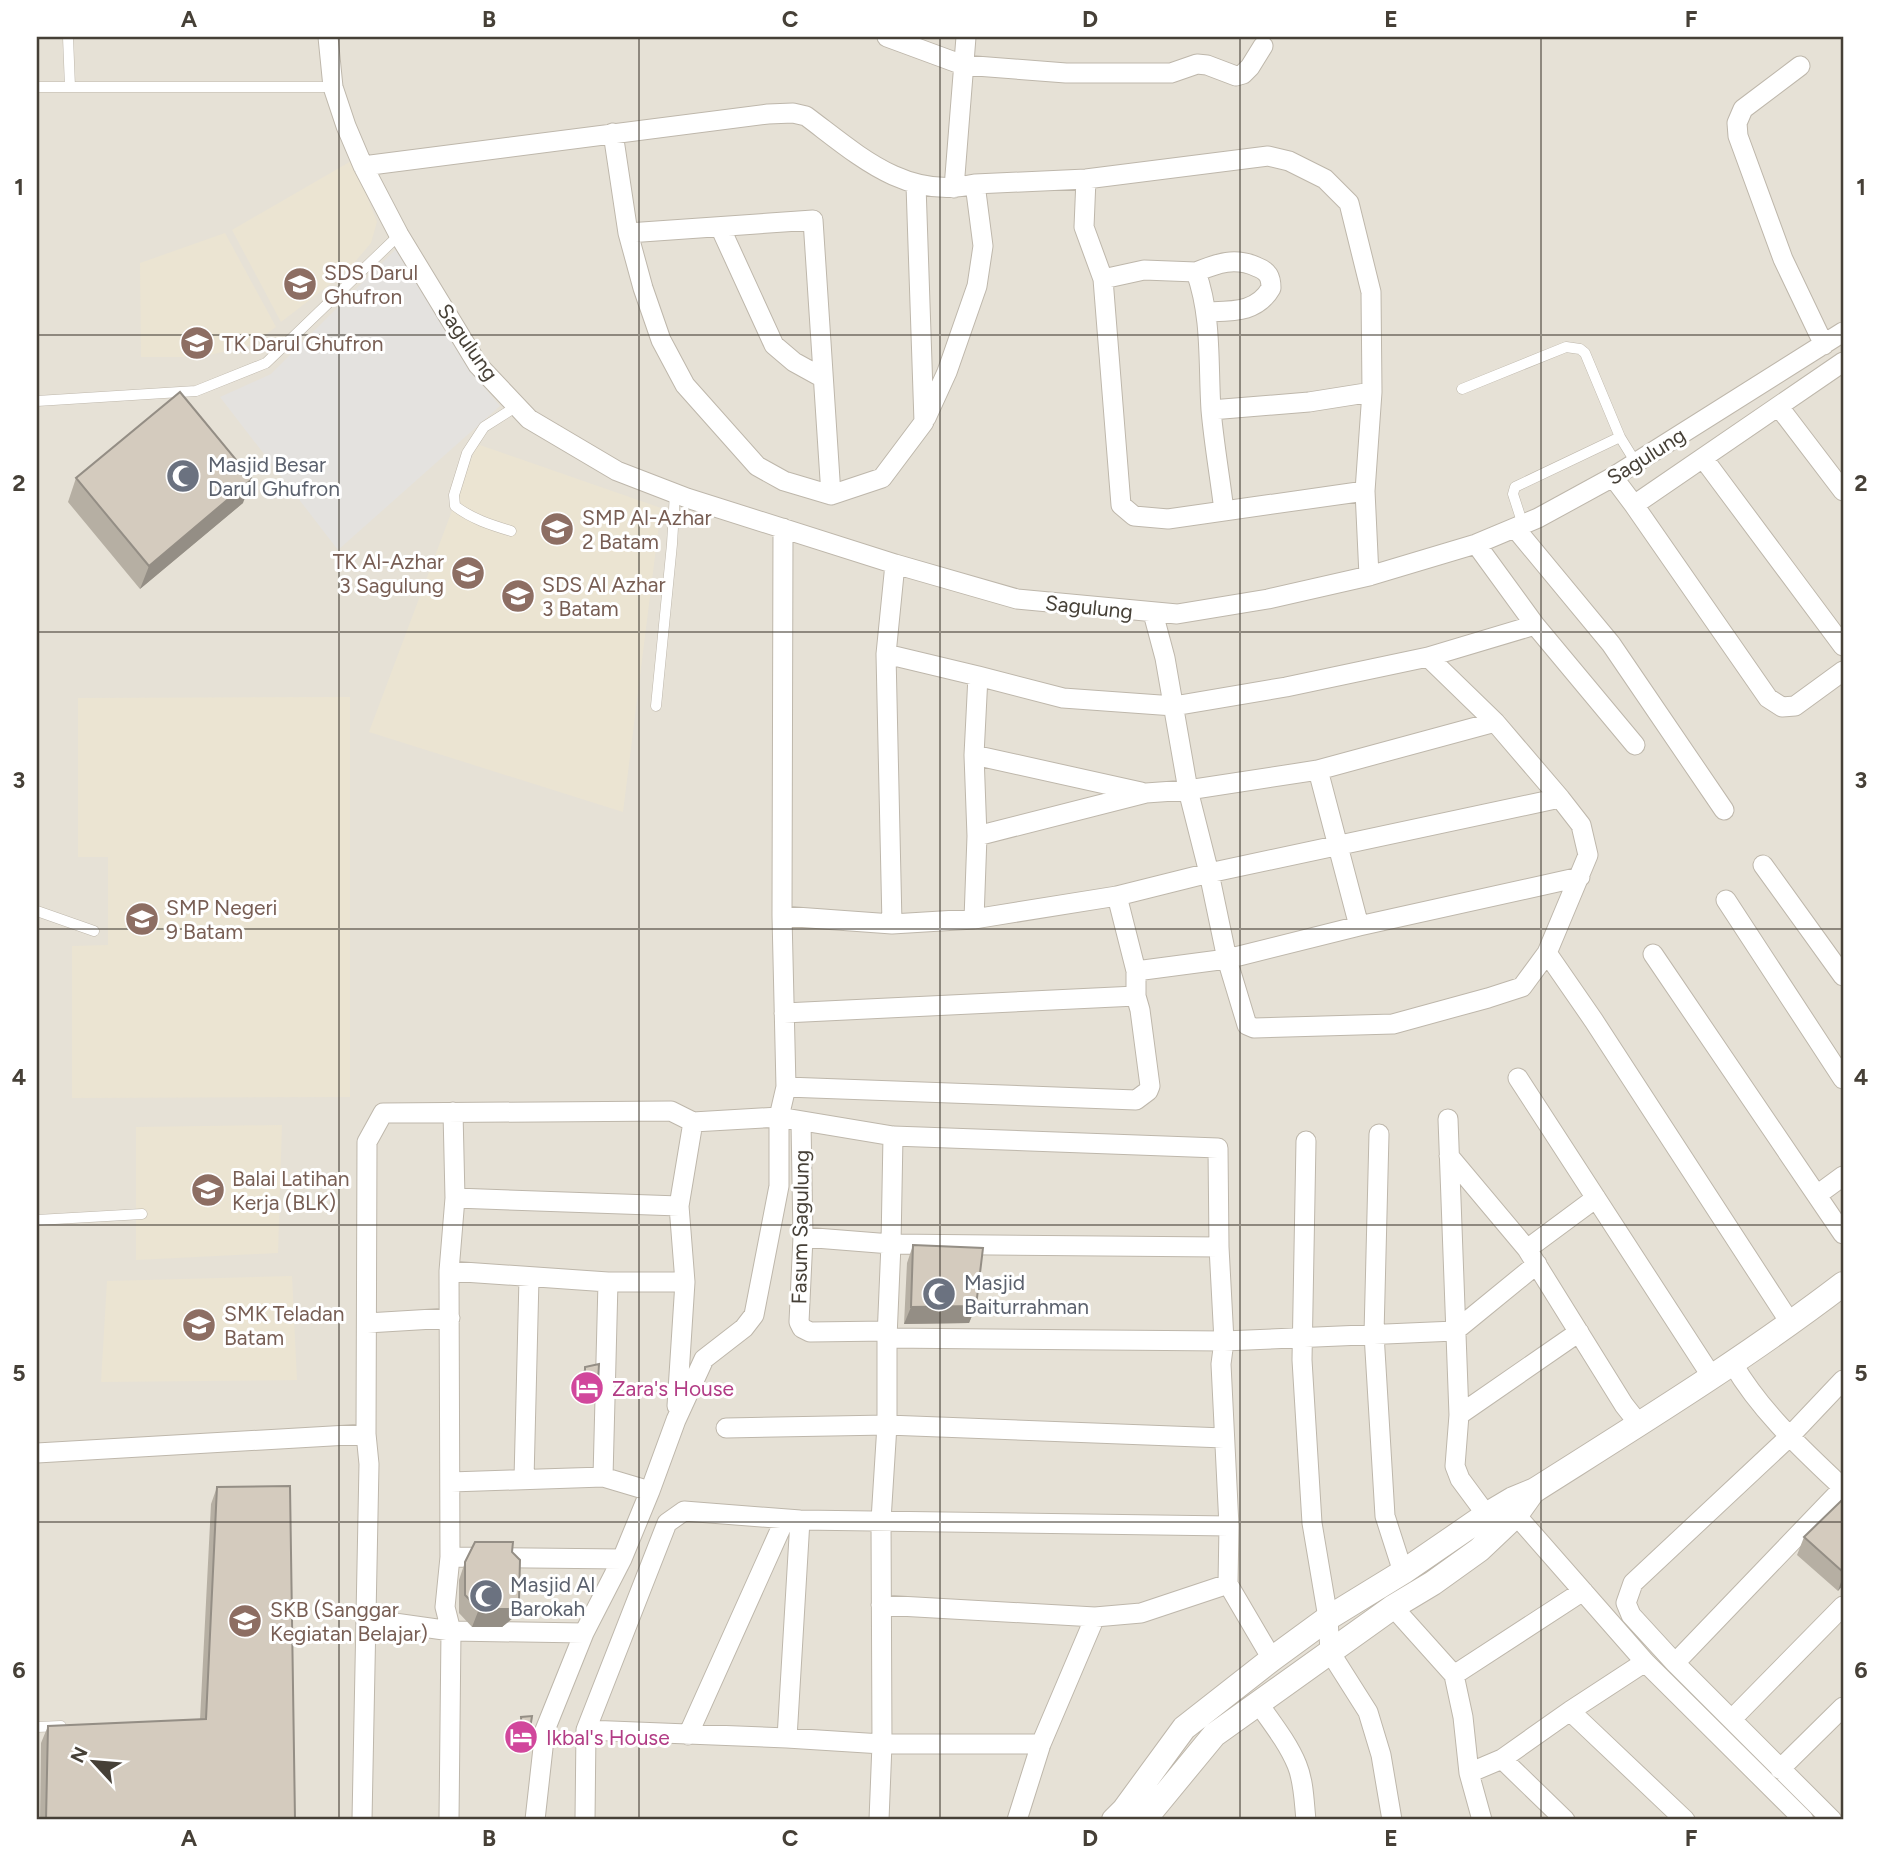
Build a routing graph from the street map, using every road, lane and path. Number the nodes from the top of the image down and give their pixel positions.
1 (68, 37) edge
2 (328, 37) edge
3 (887, 37) edge
4 (966, 37) edge
5 (1263, 46) dead end
6 (963, 65) junction
7 (1800, 66) dead end
8 (37, 87) edge
9 (70, 87) junction
10 (333, 87) junction
11 (613, 133) junction
12 (363, 166) junction
13 (1086, 180) junction
14 (975, 184) junction
15 (916, 185) junction
16 (954, 188) junction
17 (720, 227) junction
18 (628, 233) junction
19 (399, 235) junction
20 (1196, 272) junction
21 (1103, 279) junction
22 (1206, 312) junction
23 (1843, 332) edge
24 (1824, 345) junction
25 (1843, 362) edge
26 (823, 378) junction
27 (1462, 389) dead end
28 (1372, 392) junction
29 (37, 401) edge
30 (517, 406) junction
31 (1779, 407) junction
32 (1211, 410) junction
33 (924, 422) junction
34 (1620, 437) junction
35 (1703, 458) junction
36 (1636, 463) junction
37 (1613, 477) junction
38 (1365, 491) junction
39 (1843, 491) edge
40 (676, 493) junction
41 (831, 495) junction
42 (1634, 505) junction
43 (1224, 511) junction
44 (1519, 527) junction
45 (783, 528) junction
46 (511, 531) dead end
47 (1476, 544) junction
48 (895, 564) junction
49 (1369, 576) junction
50 (1153, 613) junction
51 (1535, 625) junction
52 (1843, 646) edge
53 (886, 654) junction
54 (1428, 657) junction
55 (1843, 671) edge
56 (978, 676) junction
57 (656, 706) dead end
58 (1174, 706) junction
59 (1495, 722) junction
60 (1635, 745) dead end
61 (974, 755) junction
62 (1318, 770) junction
63 (1188, 790) junction
64 (1146, 793) junction
65 (1560, 798) junction
66 (1724, 810) dead end
67 (977, 836) junction
68 (1337, 845) junction
69 (1763, 865) dead end
70 (1209, 873) junction
71 (1580, 877) junction
72 (1117, 896) junction
73 (1726, 900) dead end
74 (37, 911) edge
75 (782, 916) junction
76 (974, 919) junction
77 (891, 924) junction
78 (1359, 926) junction
79 (94, 931) dead end
80 (1547, 953) junction
81 (1653, 954) dead end
82 (1227, 958) junction
83 (1136, 971) junction
84 (1843, 976) edge
85 (1136, 996) junction
86 (784, 1013) junction
87 (1518, 1078) dead end
88 (1843, 1079) edge
89 (786, 1087) junction
90 (453, 1112) junction
91 (779, 1117) junction
92 (1448, 1119) dead end
93 (693, 1122) junction
94 (802, 1122) junction
95 (1379, 1134) dead end
96 (893, 1136) junction
97 (1306, 1141) dead end
98 (1450, 1156) junction
99 (1843, 1176) edge
100 (1818, 1195) junction
101 (455, 1198) junction
102 (1596, 1198) junction
103 (679, 1206) junction
104 (142, 1214) dead end
105 (37, 1220) edge
106 (1843, 1234) edge
107 (803, 1237) junction
108 (891, 1244) junction
109 (1219, 1248) junction
110 (1532, 1257) junction
111 (449, 1271) junction
112 (528, 1278) junction
113 (608, 1282) junction
114 (685, 1282) junction
115 (1843, 1284) edge
116 (450, 1318) junction
117 (367, 1323) junction
118 (1791, 1324) junction
119 (1455, 1331) junction
120 (1579, 1332) junction
121 (887, 1334) junction
122 (1374, 1334) junction
123 (1302, 1338) junction
124 (1224, 1341) junction
125 (1723, 1370) junction
126 (1843, 1380) edge
127 (1459, 1415) junction
128 (676, 1420) junction
129 (1639, 1424) junction
130 (887, 1425) junction
131 (726, 1428) dead end
132 (366, 1434) junction
133 (1789, 1437) junction
134 (1224, 1438) junction
135 (37, 1453) edge
136 (603, 1477) junction
137 (524, 1479) junction
138 (451, 1482) junction
139 (1843, 1488) edge
140 (650, 1491) junction
141 (1502, 1516) junction
142 (792, 1520) junction
143 (881, 1520) junction
144 (1229, 1526) junction
145 (450, 1558) junction
146 (622, 1559) junction
147 (1403, 1572) junction
148 (1228, 1584) junction
149 (1583, 1591) junction
150 (881, 1605) junction
151 (1843, 1605) edge
152 (1393, 1607) junction
153 (1095, 1617) junction
154 (1328, 1618) junction
155 (366, 1619) junction
156 (451, 1631) junction
157 (584, 1633) junction
158 (1330, 1652) junction
159 (1272, 1659) junction
160 (1645, 1662) junction
161 (1675, 1663) junction
162 (1454, 1675) junction
163 (1258, 1703) junction
164 (1843, 1707) edge
165 (1570, 1711) junction
166 (1732, 1719) junction
167 (78, 1726) edge
168 (37, 1727) edge
169 (586, 1730) junction
170 (688, 1735) junction
171 (787, 1738) junction
172 (882, 1744) junction
173 (1041, 1744) junction
174 (1502, 1759) junction
175 (1780, 1769) junction
176 (1469, 1773) junction
177 (362, 1820) edge
178 (449, 1820) edge
179 (535, 1820) edge
180 (585, 1820) edge
181 (879, 1820) edge
182 (1017, 1820) edge
183 (1114, 1820) edge
184 (1144, 1820) edge
185 (1306, 1820) edge
186 (1392, 1820) edge
187 (1482, 1820) edge
188 (1565, 1820) edge
189 (1685, 1820) edge
190 (1804, 1820) edge
191 (1832, 1820) edge

1 - 9 lane
2 - 10 street, Sagulung
3 - 6 street
4 - 6 street
5 - 6 street
6 - 16 street
7 - 24 street
8 - 9 lane
9 - 10 lane
10 - 12 street, Sagulung
11 - 12 street
11 - 15 street
11 - 18 street
12 - 19 street, Sagulung
13 - 14 street
13 - 21 street
13 - 28 street
14 - 16 street
14 - 33 street
15 - 16 street
15 - 33 street
17 - 18 street
17 - 26 street
17 - 26 street
18 - 41 street
19 - 29 lane
19 - 30 street, Sagulung
20 - 21 street
20 - 22 street
20 - 22 street
21 - 43 street
22 - 32 street
23 - 24 street, Sagulung
24 - 36 street, Sagulung
25 - 31 street
26 - 41 street
27 - 34 lane
28 - 32 street
28 - 38 street
30 - 40 street, Sagulung
30 - 46 lane
31 - 35 street
31 - 39 street
32 - 43 street
33 - 41 street
34 - 36 lane
34 - 44 lane
35 - 42 street
35 - 52 street
36 - 37 street, Sagulung
37 - 42 street
37 - 44 street, Sagulung
38 - 43 street
38 - 49 street
40 - 45 street, Sagulung
40 - 57 lane
42 - 55 street
44 - 47 street, Sagulung
44 - 66 street
45 - 48 street, Sagulung
45 - 75 street
47 - 49 street, Sagulung
47 - 51 street
48 - 50 street, Sagulung
48 - 53 street
49 - 50 street, Sagulung
50 - 58 street
51 - 54 street
51 - 60 street
53 - 56 street
53 - 77 street
54 - 58 street
54 - 59 street
56 - 58 street
56 - 61 street
58 - 63 street
59 - 62 street
59 - 65 street
61 - 64 street
61 - 67 street
62 - 63 street
62 - 68 street
63 - 64 street
63 - 70 street
64 - 67 street
65 - 68 street
65 - 71 street
67 - 76 street
68 - 70 street
68 - 78 street
69 - 84 street
70 - 72 street
70 - 82 street
71 - 78 street
71 - 80 street
72 - 76 street
72 - 83 street
73 - 88 street
74 - 79 lane
75 - 77 street
75 - 86 street
76 - 77 street
78 - 82 street
80 - 82 street
80 - 118 street
81 - 100 street
82 - 83 street
83 - 85 street
85 - 86 street
85 - 89 street
86 - 89 street
87 - 102 street
89 - 91 street
90 - 93 street
90 - 101 street
90 - 117 street
91 - 93 street
91 - 94 street
91 - 128 street
92 - 98 street
93 - 103 street
94 - 96 street
94 - 107 street, Fasum Sagulung
95 - 122 street
96 - 108 street
96 - 109 street
97 - 123 street
98 - 110 street
98 - 119 street
99 - 100 street
100 - 106 street
101 - 103 street
101 - 111 street
102 - 110 street
102 - 125 street
103 - 114 street
104 - 105 lane
107 - 108 street
107 - 121 street, Fasum Sagulung
108 - 109 street
108 - 121 street
109 - 124 street
110 - 119 street
110 - 120 street
111 - 112 street
111 - 116 street
112 - 113 street
112 - 137 street
113 - 114 street
113 - 136 street
114 - 128 street
115 - 118 street
116 - 117 street
116 - 138 street
117 - 132 street
118 - 125 street
119 - 122 street
119 - 127 street
120 - 127 street
120 - 129 street
121 - 124 street
121 - 130 street
122 - 123 street
122 - 147 street
123 - 124 street
123 - 154 street
124 - 134 street
125 - 129 street
125 - 133 street
126 - 133 street
127 - 141 street
128 - 140 street
129 - 141 street
130 - 131 street
130 - 134 street
130 - 143 street
132 - 135 street
132 - 155 street
133 - 139 street
133 - 161 street
134 - 144 street
136 - 137 street
136 - 140 street
137 - 138 street
138 - 145 street
139 - 161 street
140 - 146 street
141 - 147 street
141 - 149 street
141 - 152 street
142 - 143 street
142 - 169 street
142 - 170 street
142 - 171 street
143 - 144 street
143 - 150 street
144 - 148 street
145 - 146 street
145 - 156 street
146 - 157 street
147 - 154 street
148 - 153 street
148 - 159 street
149 - 160 street
149 - 162 street
150 - 153 street
150 - 172 street
151 - 166 street
152 - 158 street
152 - 162 street
153 - 173 street
154 - 158 street
154 - 159 street
155 - 156 street
155 - 177 street
156 - 157 street
156 - 178 street
157 - 179 street
158 - 163 street
158 - 186 street
159 - 183 street
160 - 165 street
160 - 190 street
161 - 166 street
162 - 176 street
163 - 184 street
163 - 185 street
164 - 175 street
165 - 174 street
165 - 189 street
166 - 175 street
167 - 168 lane
169 - 170 street
169 - 180 street
170 - 171 street
171 - 172 street
172 - 173 street
172 - 181 street
173 - 182 street
174 - 176 street
174 - 188 street
175 - 191 street
176 - 187 street

